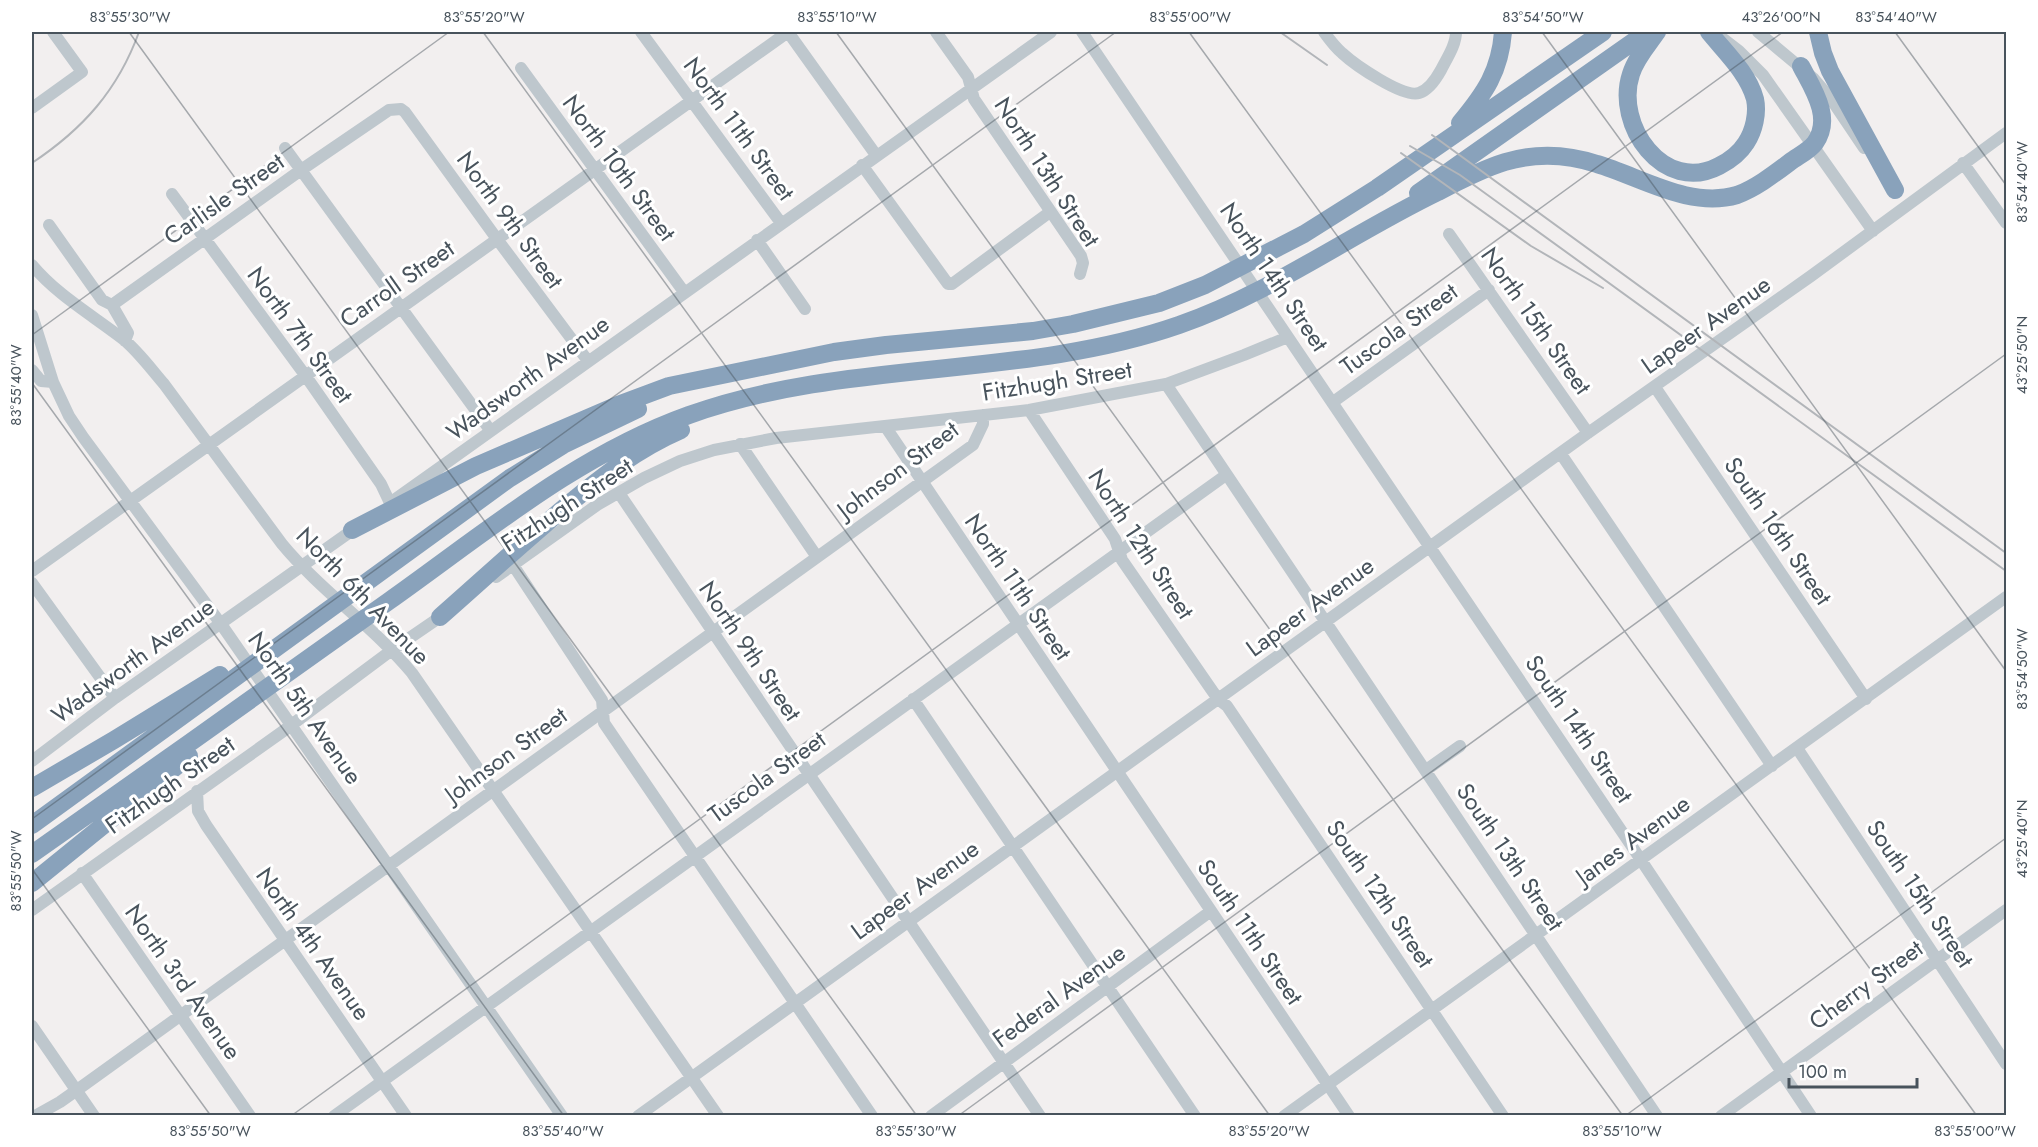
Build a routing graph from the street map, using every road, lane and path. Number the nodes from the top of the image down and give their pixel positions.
1 (53, 32) edge
2 (641, 32) edge
3 (788, 32) edge
4 (936, 32) edge
5 (1051, 32) edge
6 (1082, 32) edge
7 (1324, 32) edge
8 (1456, 32) edge
9 (1503, 32) edge
10 (1603, 32) edge
11 (1647, 32) edge
12 (1657, 32) edge
13 (1708, 32) edge
14 (1713, 32) edge
15 (1758, 32) edge
16 (1818, 32) edge
17 (1801, 66) junction
18 (520, 68) dead end
19 (973, 87) junction
20 (691, 100) junction
21 (32, 108) edge
22 (396, 109) joint
23 (2007, 133) edge
24 (1444, 142) junction
25 (1813, 146) junction
26 (285, 148) dead end
27 (876, 155) junction
28 (1963, 163) junction
29 (862, 165) junction
30 (301, 170) junction
31 (594, 170) junction
32 (1895, 190) junction
33 (172, 194) dead end
34 (1906, 205) junction
35 (1050, 212) junction
36 (1378, 222) junction
37 (781, 223) junction
38 (2007, 223) edge
39 (49, 225) dead end
40 (1873, 231) junction
41 (1449, 234) dead end
42 (204, 239) junction
43 (497, 239) junction
44 (758, 240) junction
45 (32, 265) edge
46 (1080, 274) dead end
47 (1489, 290) junction
48 (684, 292) junction
49 (111, 305) junction
50 (401, 308) junction
51 (805, 309) dead end
52 (32, 315) edge
53 (1288, 337) junction
54 (125, 340) junction
55 (588, 361) junction
56 (32, 370) edge
57 (732, 373) junction
58 (304, 375) junction
59 (53, 382) junction
60 (1167, 384) junction
61 (1655, 387) junction
62 (767, 393) junction
63 (1333, 402) junction
64 (1029, 410) junction
65 (983, 415) junction
66 (885, 426) junction
67 (490, 430) junction
68 (1588, 433) junction
69 (207, 444) junction
70 (740, 444) junction
71 (1561, 453) junction
72 (1226, 475) junction
73 (921, 482) junction
74 (619, 493) junction
75 (130, 500) junction
76 (390, 503) junction
77 (352, 530) junction
78 (1430, 547) junction
79 (1119, 550) junction
80 (817, 557) junction
81 (513, 565) junction
82 (300, 567) junction
83 (32, 571) edge
84 (32, 583) edge
85 (2006, 599) edge
86 (440, 617) junction
87 (1326, 622) junction
88 (1017, 623) junction
89 (221, 624) junction
90 (712, 633) junction
91 (393, 650) junction
92 (224, 679) junction
93 (115, 698) junction
94 (913, 699) junction
95 (1218, 699) junction
96 (1866, 699) junction
97 (244, 709) junction
98 (603, 712) junction
99 (291, 724) junction
100 (1460, 746) dead end
101 (1797, 748) junction
102 (32, 761) edge
103 (1772, 766) junction
104 (1426, 770) junction
105 (1117, 771) junction
106 (808, 774) junction
107 (32, 788) edge
108 (493, 790) junction
109 (197, 791) junction
110 (32, 825) edge
111 (1014, 846) junction
112 (32, 854) edge
113 (694, 856) junction
114 (1642, 860) junction
115 (389, 865) junction
116 (81, 873) junction
117 (32, 883) edge
118 (32, 910) edge
119 (2007, 910) edge
120 (1211, 911) junction
121 (909, 921) junction
122 (590, 931) junction
123 (1537, 935) junction
124 (284, 941) junction
125 (1938, 960) junction
126 (1109, 987) junction
127 (795, 1001) junction
128 (486, 1006) junction
129 (1433, 1009) junction
130 (180, 1016) junction
131 (32, 1026) edge
132 (1004, 1062) junction
133 (2007, 1064) edge
134 (1782, 1072) junction
135 (691, 1077) junction
136 (382, 1081) junction
137 (1328, 1084) junction
138 (76, 1091) junction
139 (35, 1116) edge
140 (94, 1116) edge
141 (250, 1116) edge
142 (334, 1116) edge
143 (406, 1116) edge
144 (562, 1116) edge
145 (638, 1116) edge
146 (718, 1116) edge
147 (872, 1116) edge
148 (931, 1116) edge
149 (1040, 1116) edge
150 (1195, 1116) edge
151 (1284, 1116) edge
152 (1349, 1116) edge
153 (1503, 1116) edge
154 (1657, 1116) edge
155 (1721, 1116) edge
156 (1810, 1116) edge

1 - 21 street
2 - 20 street, North 11th Street
3 - 20 street, Carroll Street
3 - 27 street
4 - 19 street, North 13th Street
5 - 19 street, Wadsworth Avenue
6 - 53 street, North 14th Street
7 - 8 street
9 - 24 highway
10 - 24 highway
11 - 36 highway
12 - 13 highway
14 - 25 street
15 - 17 street
16 - 32 highway
17 - 25 highway
17 - 32 street
18 - 31 street, North 10th Street
19 - 27 street, Wadsworth Avenue
19 - 35 street, North 13th Street
20 - 31 street, Carroll Street
20 - 37 street, North 11th Street
22 - 30 street, Carlisle Street
22 - 43 street, North 9th Street
23 - 28 street, Lapeer Avenue
24 - 57 highway
25 - 36 highway
25 - 40 street
26 - 30 street
27 - 29 street, Wadsworth Avenue
28 - 34 street, Lapeer Avenue
28 - 38 street
29 - 35 street
29 - 37 street, Wadsworth Avenue
30 - 42 street, Carlisle Street
30 - 50 street
31 - 43 street, Carroll Street
31 - 48 street, North 10th Street
32 - 34 street
33 - 42 street, North 7th Street
34 - 40 street, Lapeer Avenue
35 - 46 street, North 13th Street
36 - 62 highway
37 - 44 street, Wadsworth Avenue
39 - 49 street
40 - 61 street, Lapeer Avenue
41 - 47 street, North 15th Street
42 - 49 street, Carlisle Street
42 - 58 street, North 7th Street
43 - 50 street, Carroll Street
43 - 55 street, North 9th Street
44 - 48 street, Wadsworth Avenue
44 - 51 street
45 - 54 street, North 6th Avenue
47 - 63 street, Tuscola Street
47 - 68 street, North 15th Street
48 - 55 street, Wadsworth Avenue
49 - 54 street
50 - 58 street, Carroll Street
50 - 67 street
52 - 59 street, North 5th Avenue
53 - 60 street, Fitzhugh Street
53 - 63 street, North 14th Street
54 - 69 street, North 6th Avenue
55 - 67 street, Wadsworth Avenue
56 - 59 street
57 - 77 highway
57 - 92 highway
58 - 69 street, Carroll Street
58 - 76 street, North 7th Street
59 - 75 street, North 5th Avenue
60 - 64 street, Fitzhugh Street
60 - 72 street
61 - 68 street, Lapeer Avenue
61 - 96 street, South 16th Street
62 - 86 highway
62 - 97 highway
63 - 78 street, North 14th Street
64 - 65 street, Fitzhugh Street
64 - 79 street, North 12th Street
65 - 66 street, Fitzhugh Street
65 - 73 street, Johnson Street
66 - 70 street, Fitzhugh Street
66 - 73 street, North 11th Street
67 - 76 street, Wadsworth Avenue
68 - 71 street, Lapeer Avenue
69 - 75 street, Carroll Street
69 - 82 street, North 6th Avenue
70 - 74 street, Fitzhugh Street
70 - 80 street
71 - 78 street, Lapeer Avenue
71 - 103 street
72 - 79 street, Tuscola Street
72 - 87 street
73 - 80 street, Johnson Street
73 - 88 street, North 11th Street
74 - 81 street, Fitzhugh Street
74 - 90 street, North 9th Street
75 - 83 street, Carroll Street
75 - 89 street, North 5th Avenue
76 - 77 street, Wadsworth Avenue
77 - 82 street, Wadsworth Avenue
78 - 87 street, Lapeer Avenue
78 - 114 street, South 14th Street
79 - 88 street, Tuscola Street
79 - 95 street, North 12th Street
80 - 90 street, Johnson Street
81 - 86 street, Fitzhugh Street
81 - 98 street
82 - 89 street, Wadsworth Avenue
82 - 91 street, North 6th Avenue
84 - 93 street
85 - 96 street, Janes Avenue
86 - 91 street, Fitzhugh Street
87 - 95 street, Lapeer Avenue
87 - 104 street, South 13th Street
88 - 94 street, Tuscola Street
88 - 105 street, North 11th Street
89 - 93 street, Wadsworth Avenue
89 - 99 street, North 5th Avenue
90 - 98 street, Johnson Street
90 - 106 street, North 9th Street
91 - 99 street, Fitzhugh Street
91 - 108 street, North 6th Avenue
92 - 107 highway
92 - 110 highway
93 - 102 street, Wadsworth Avenue
94 - 106 street, Tuscola Street
94 - 111 street
95 - 105 street, Lapeer Avenue
95 - 129 street, South 12th Street
96 - 101 street, Janes Avenue
97 - 112 highway
97 - 117 highway
98 - 108 street, Johnson Street
98 - 113 street
99 - 109 street, Fitzhugh Street
99 - 115 street, North 5th Avenue
100 - 104 street
101 - 103 street, Janes Avenue
101 - 125 street, South 15th Street
103 - 114 street, Janes Avenue
104 - 123 street, South 13th Street
105 - 111 street, Lapeer Avenue
105 - 120 street, South 11th Street
106 - 113 street, Tuscola Street
106 - 121 street, North 9th Street
108 - 115 street, Johnson Street
108 - 122 street, North 6th Avenue
109 - 116 street, Fitzhugh Street
109 - 124 street, North 4th Avenue
111 - 121 street, Lapeer Avenue
111 - 126 street
113 - 122 street, Tuscola Street
113 - 127 street
114 - 123 street, Janes Avenue
114 - 134 street, South 14th Street
115 - 124 street, Johnson Street
115 - 128 street, North 5th Avenue
116 - 118 street, Fitzhugh Street
116 - 130 street, North 3rd Avenue
119 - 125 street, Cherry Street
120 - 126 street, Federal Avenue
120 - 137 street, South 11th Street
121 - 127 street, Lapeer Avenue
121 - 132 street, North 9th Street
122 - 128 street, Tuscola Street
122 - 135 street, North 6th Avenue
123 - 129 street, Janes Avenue
123 - 154 street, South 13th Street
124 - 130 street, Johnson Street
124 - 136 street, North 4th Avenue
125 - 133 street, South 15th Street
125 - 134 street, Cherry Street
126 - 132 street, Federal Avenue
126 - 150 street
127 - 135 street, Lapeer Avenue
127 - 147 street
128 - 136 street, Tuscola Street
128 - 144 street, North 5th Avenue
129 - 137 street, Janes Avenue
129 - 153 street, South 12th Street
130 - 138 street, Johnson Street
130 - 141 street, North 3rd Avenue
131 - 138 street
132 - 148 street, Federal Avenue
132 - 149 street, North 9th Street
134 - 155 street, Cherry Street
134 - 156 street, South 14th Street
135 - 145 street, Lapeer Avenue
135 - 146 street, North 6th Avenue
136 - 142 street, Tuscola Street
136 - 143 street, North 4th Avenue
137 - 151 street, Janes Avenue
137 - 152 street, South 11th Street
138 - 139 street, Johnson Street
138 - 140 street

